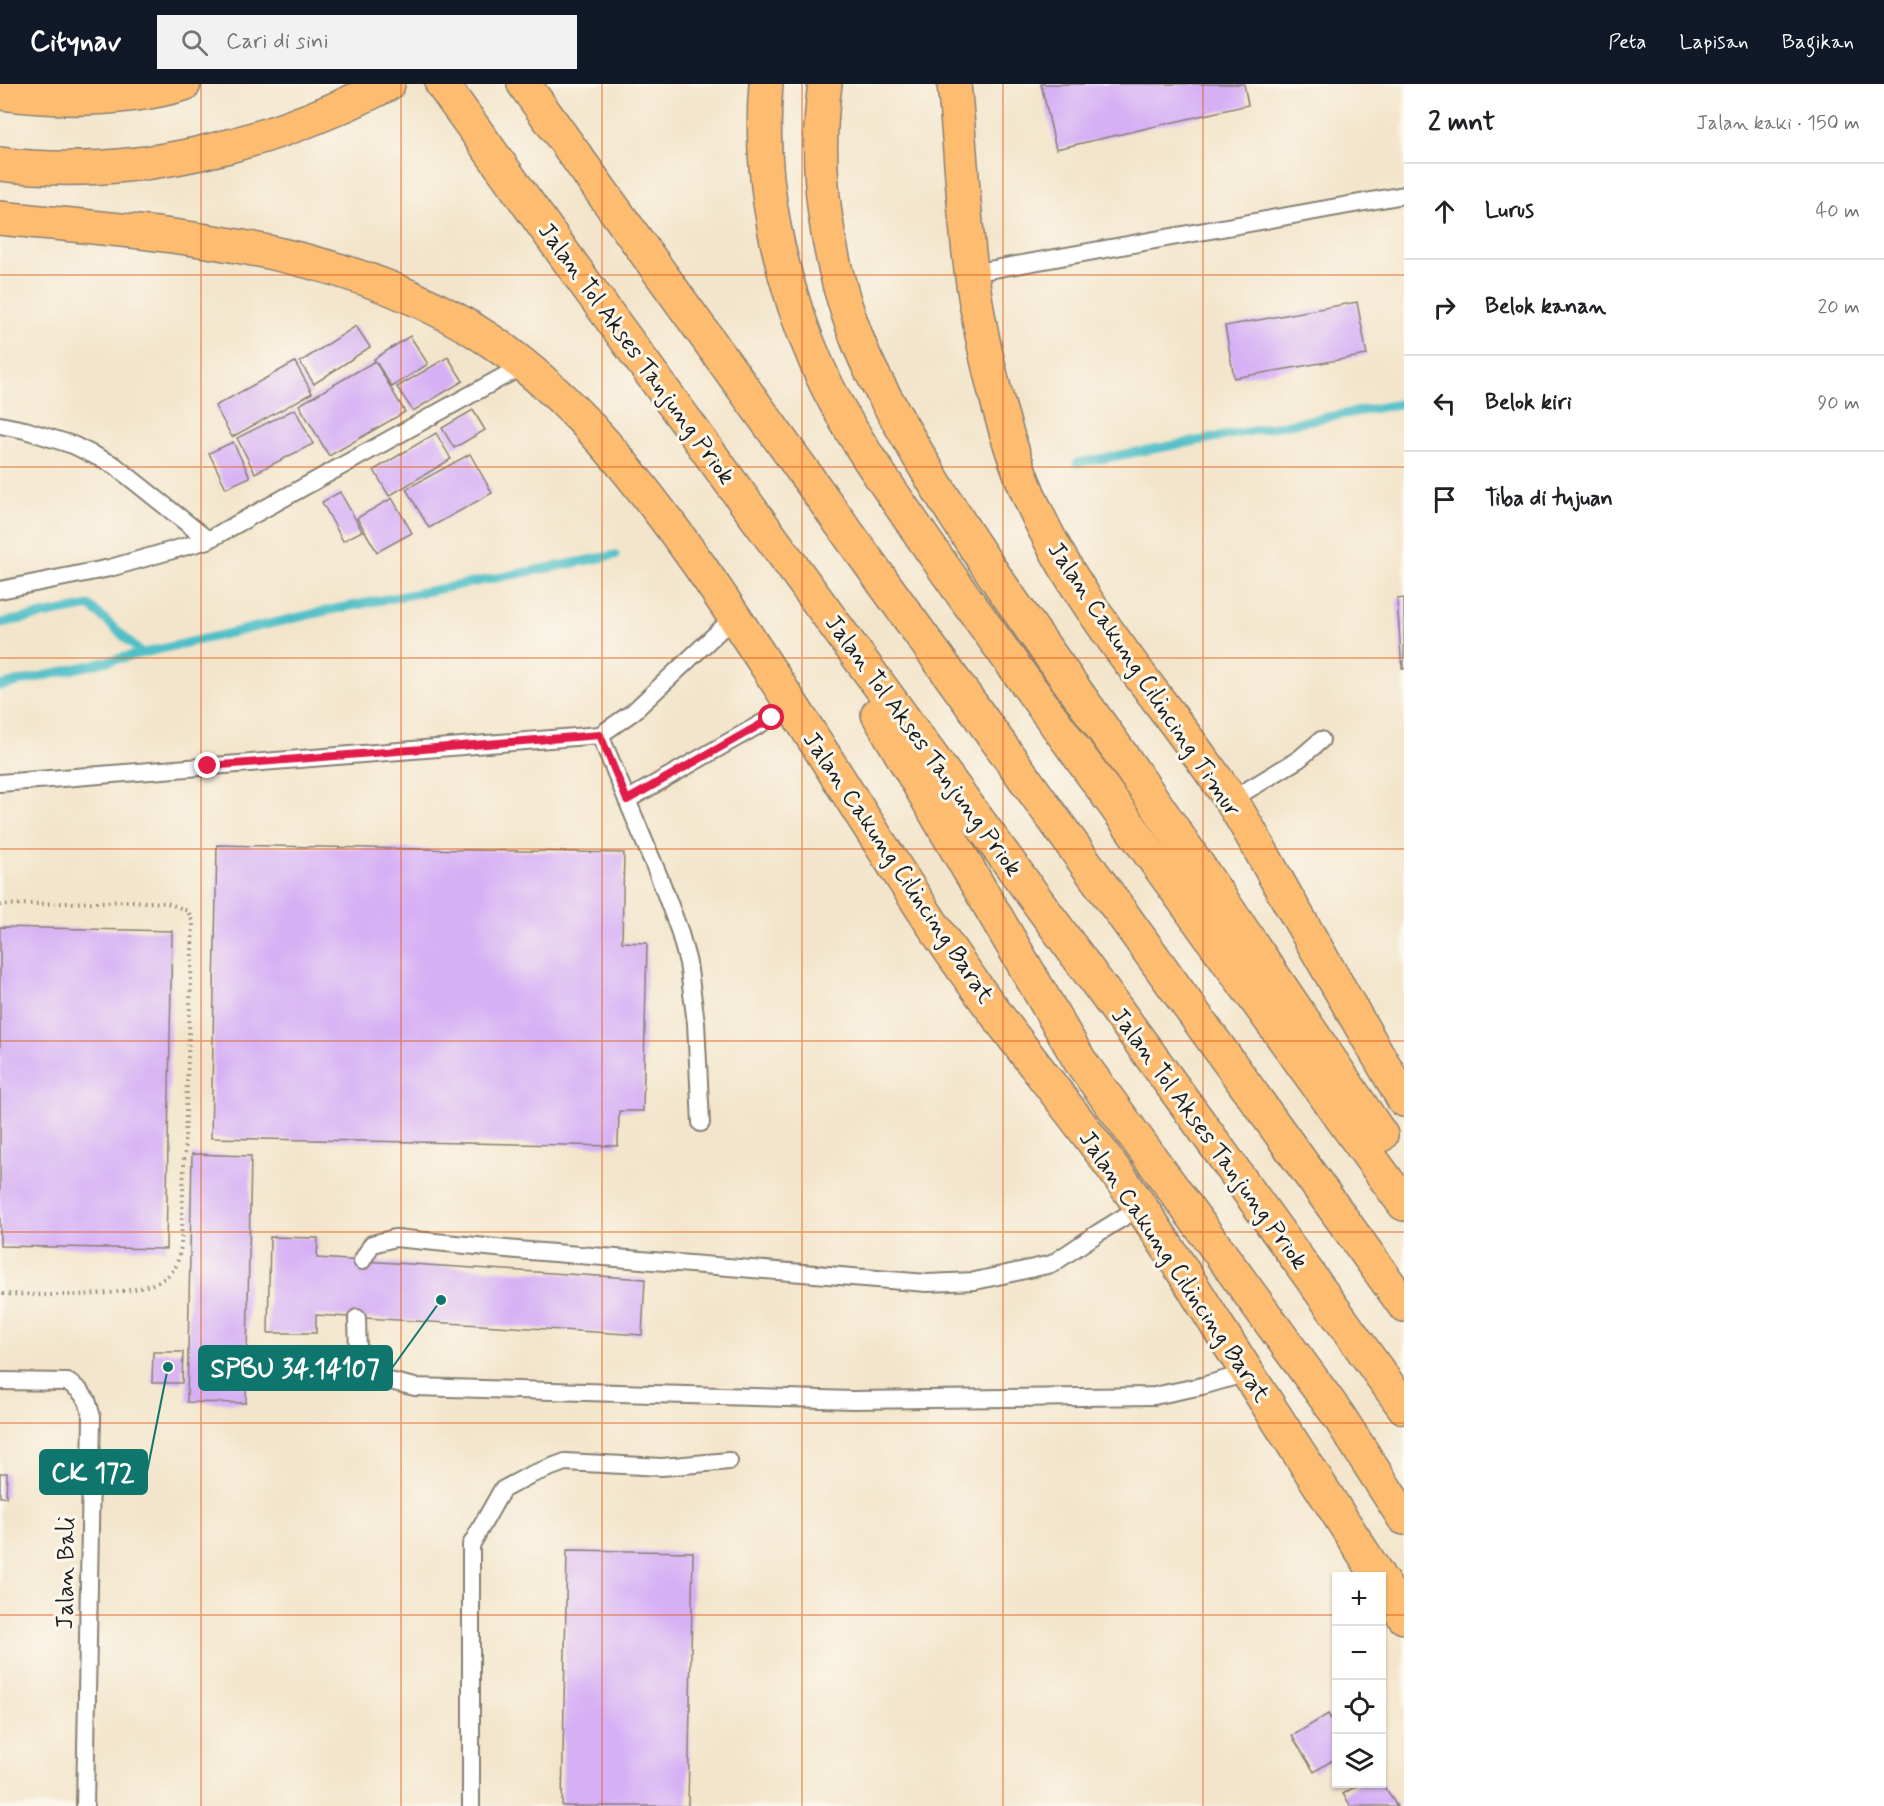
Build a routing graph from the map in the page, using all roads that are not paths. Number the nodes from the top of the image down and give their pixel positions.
1 (184, 84) edge
2 (388, 84) edge
3 (423, 84) edge
4 (442, 84) edge
5 (524, 84) edge
6 (766, 84) edge
7 (825, 84) edge
8 (954, 84) edge
9 (0, 93) edge
10 (0, 164) edge
11 (1404, 195) edge
12 (0, 218) edge
13 (972, 273) junction
14 (590, 290) junction
15 (524, 365) junction
16 (0, 425) edge
17 (208, 540) junction
18 (788, 558) junction
19 (0, 590) edge
20 (726, 626) junction
21 (782, 712) junction
22 (600, 735) junction
23 (1321, 740) dead end
24 (0, 783) edge
25 (627, 800) junction
26 (1231, 800) junction
27 (1404, 1100) edge
28 (701, 1123) dead end
29 (1404, 1169) edge
30 (1404, 1204) edge
31 (1140, 1207) junction
32 (362, 1261) dead end
33 (1404, 1305) edge
34 (357, 1318) dead end
35 (1247, 1372) junction
36 (0, 1381) edge
37 (1404, 1407) edge
38 (729, 1461) dead end
39 (1404, 1518) edge
40 (1375, 1572) edge
41 (1386, 1588) edge
42 (1404, 1617) edge
43 (85, 1806) edge
44 (471, 1806) edge

1 - 9 highway
2 - 10 highway
3 - 14 highway
4 - 14 highway, Jalan Tol Akses Tanjung Priok
5 - 33 highway
6 - 30 highway
7 - 29 highway
8 - 13 highway, Jalan Cakung Cilincing Timur
11 - 13 lane
12 - 15 highway, Jalan Cakung Cilincing Barat
13 - 26 highway, Jalan Cakung Cilincing Timur
14 - 18 highway, Jalan Tol Akses Tanjung Priok
15 - 17 lane
15 - 20 highway, Jalan Cakung Cilincing Barat
16 - 17 lane
17 - 19 lane
18 - 37 highway, Jalan Tol Akses Tanjung Priok
18 - 39 highway
20 - 21 highway, Jalan Cakung Cilincing Barat
20 - 22 lane
21 - 25 lane
21 - 31 highway, Jalan Cakung Cilincing Barat
22 - 24 lane
22 - 25 lane
23 - 26 lane
25 - 28 lane
26 - 27 highway, Jalan Cakung Cilincing Timur
31 - 32 lane
31 - 35 highway, Jalan Cakung Cilincing Barat
34 - 35 lane
35 - 40 highway, Jalan Cakung Cilincing Barat
36 - 43 lane, Jalan Bali
38 - 44 lane
41 - 42 highway

